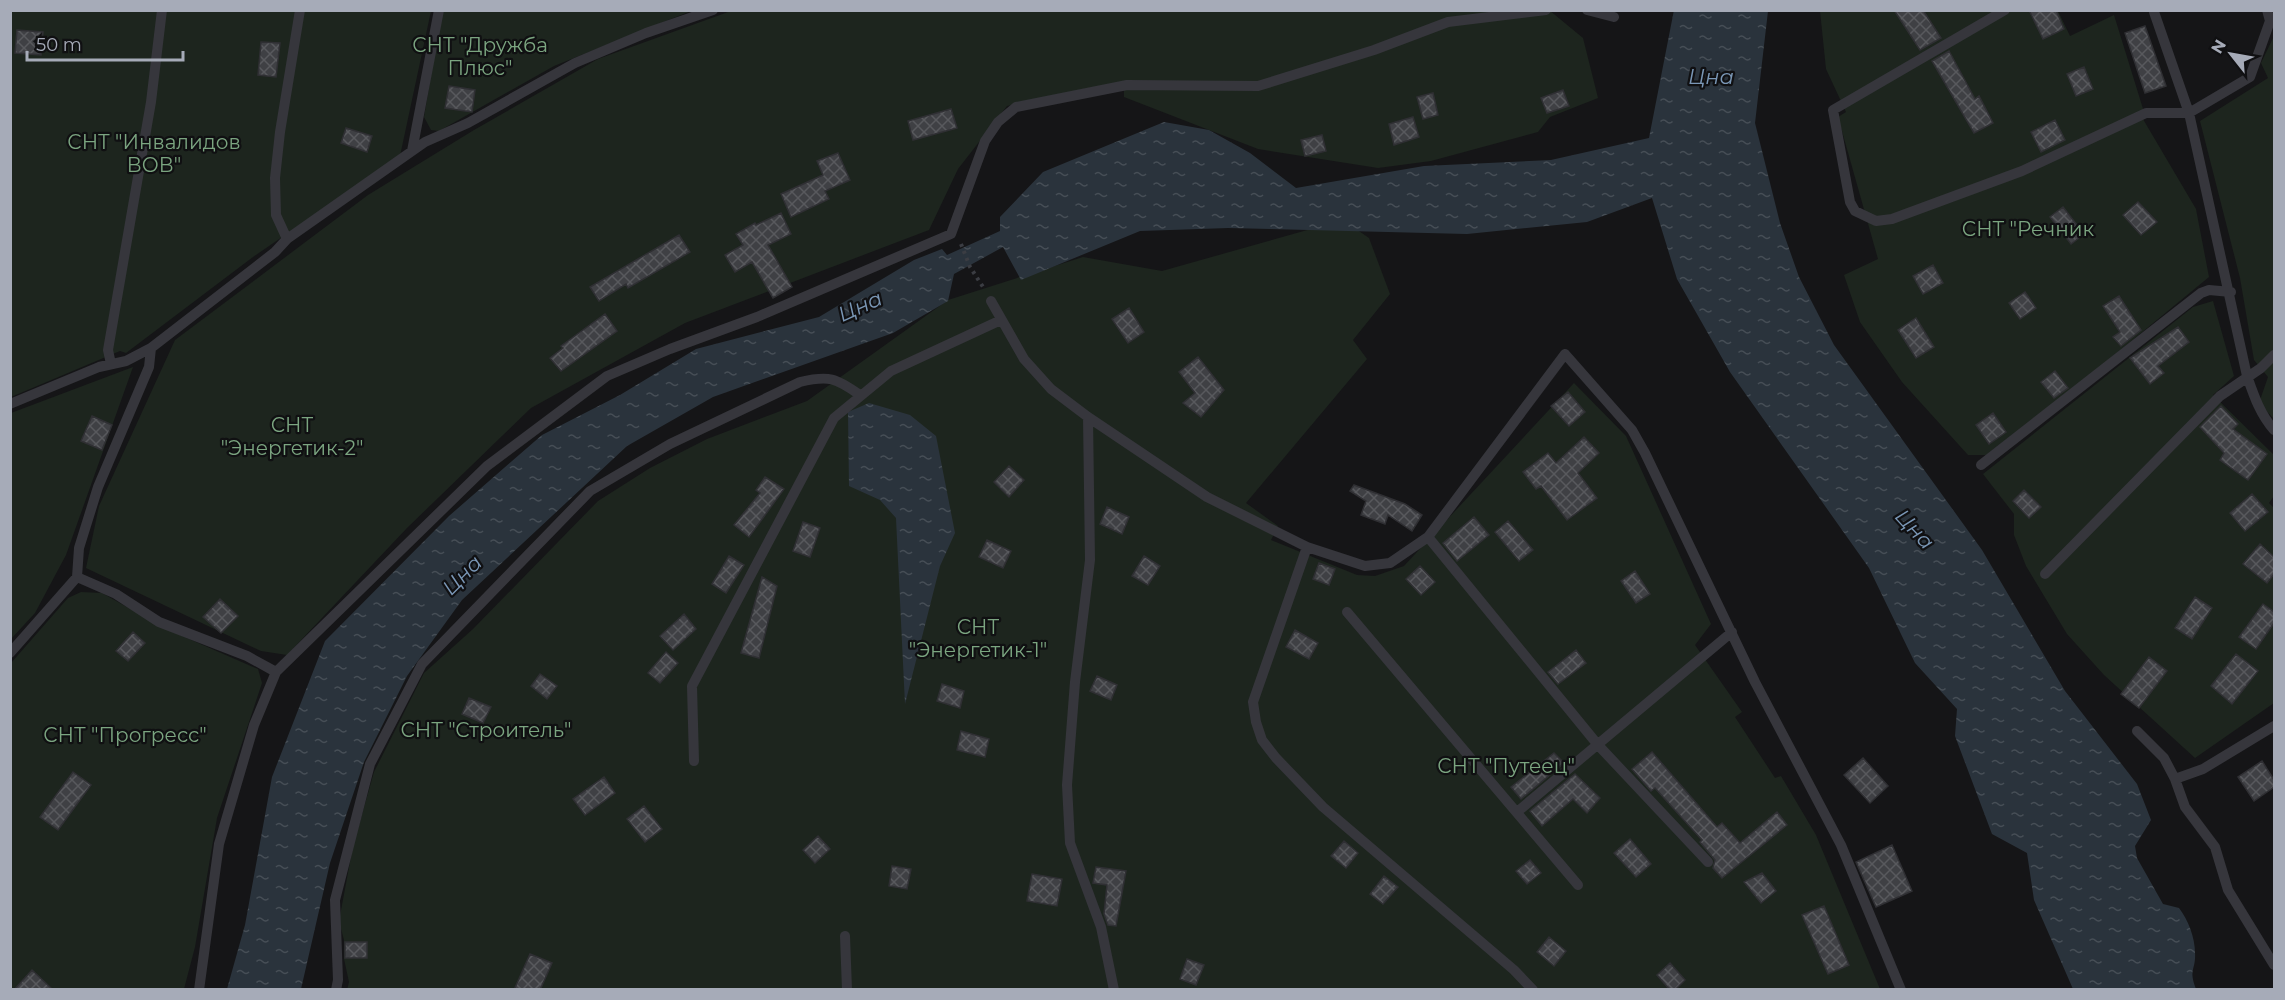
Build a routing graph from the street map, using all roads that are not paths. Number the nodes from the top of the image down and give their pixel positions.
1 (162, 10) edge
2 (300, 10) edge
3 (439, 10) edge
4 (713, 10) edge
5 (1546, 10) edge
6 (1587, 10) edge
7 (2005, 10) edge
8 (2267, 10) edge
9 (2154, 12) dead end
10 (1614, 17) dead end
11 (2189, 113) junction
12 (412, 151) junction
13 (287, 239) junction
14 (2231, 292) junction
15 (991, 301) road end
16 (1001, 320) junction
17 (151, 348) junction
18 (2274, 355) edge
19 (111, 364) junction
20 (2247, 376) junction
21 (860, 395) junction
22 (10, 404) edge
23 (1088, 417) junction
24 (2274, 430) edge
25 (1981, 465) dead end
26 (1428, 537) junction
27 (1307, 547) junction
28 (2045, 574) dead end
29 (77, 577) junction
30 (1347, 612) dead end
31 (1732, 632) junction
32 (10, 653) edge
33 (276, 672) junction
34 (2274, 726) edge
35 (2137, 731) dead end
36 (1598, 745) junction
37 (694, 760) dead end
38 (2175, 779) junction
39 (1517, 812) junction
40 (1708, 862) dead end
41 (1578, 885) dead end
42 (845, 936) dead end
43 (2274, 965) edge
44 (200, 990) edge
45 (336, 990) edge
46 (847, 990) edge
47 (1114, 990) edge
48 (1533, 990) edge
49 (1901, 990) edge

1 - 19 lane
2 - 13 lane
3 - 12 lane
4 - 12 lane
5 - 33 lane
6 - 10 lane
7 - 11 lane
8 - 11 lane
9 - 11 lane
11 - 14 lane
12 - 13 lane
13 - 17 lane
14 - 20 lane
14 - 25 lane
15 - 16 lane
16 - 21 lane
16 - 23 lane
17 - 19 lane
17 - 29 lane
18 - 20 lane
19 - 22 lane
20 - 24 lane
20 - 28 lane
21 - 37 lane
21 - 45 lane
23 - 27 lane
23 - 47 lane
26 - 27 lane
26 - 31 lane
26 - 36 lane
27 - 48 lane
29 - 32 lane
29 - 33 lane
30 - 39 lane
31 - 36 lane
31 - 49 lane
33 - 44 lane
34 - 38 lane
35 - 38 lane
36 - 39 lane
36 - 40 lane
38 - 43 lane
39 - 41 lane
42 - 46 lane

